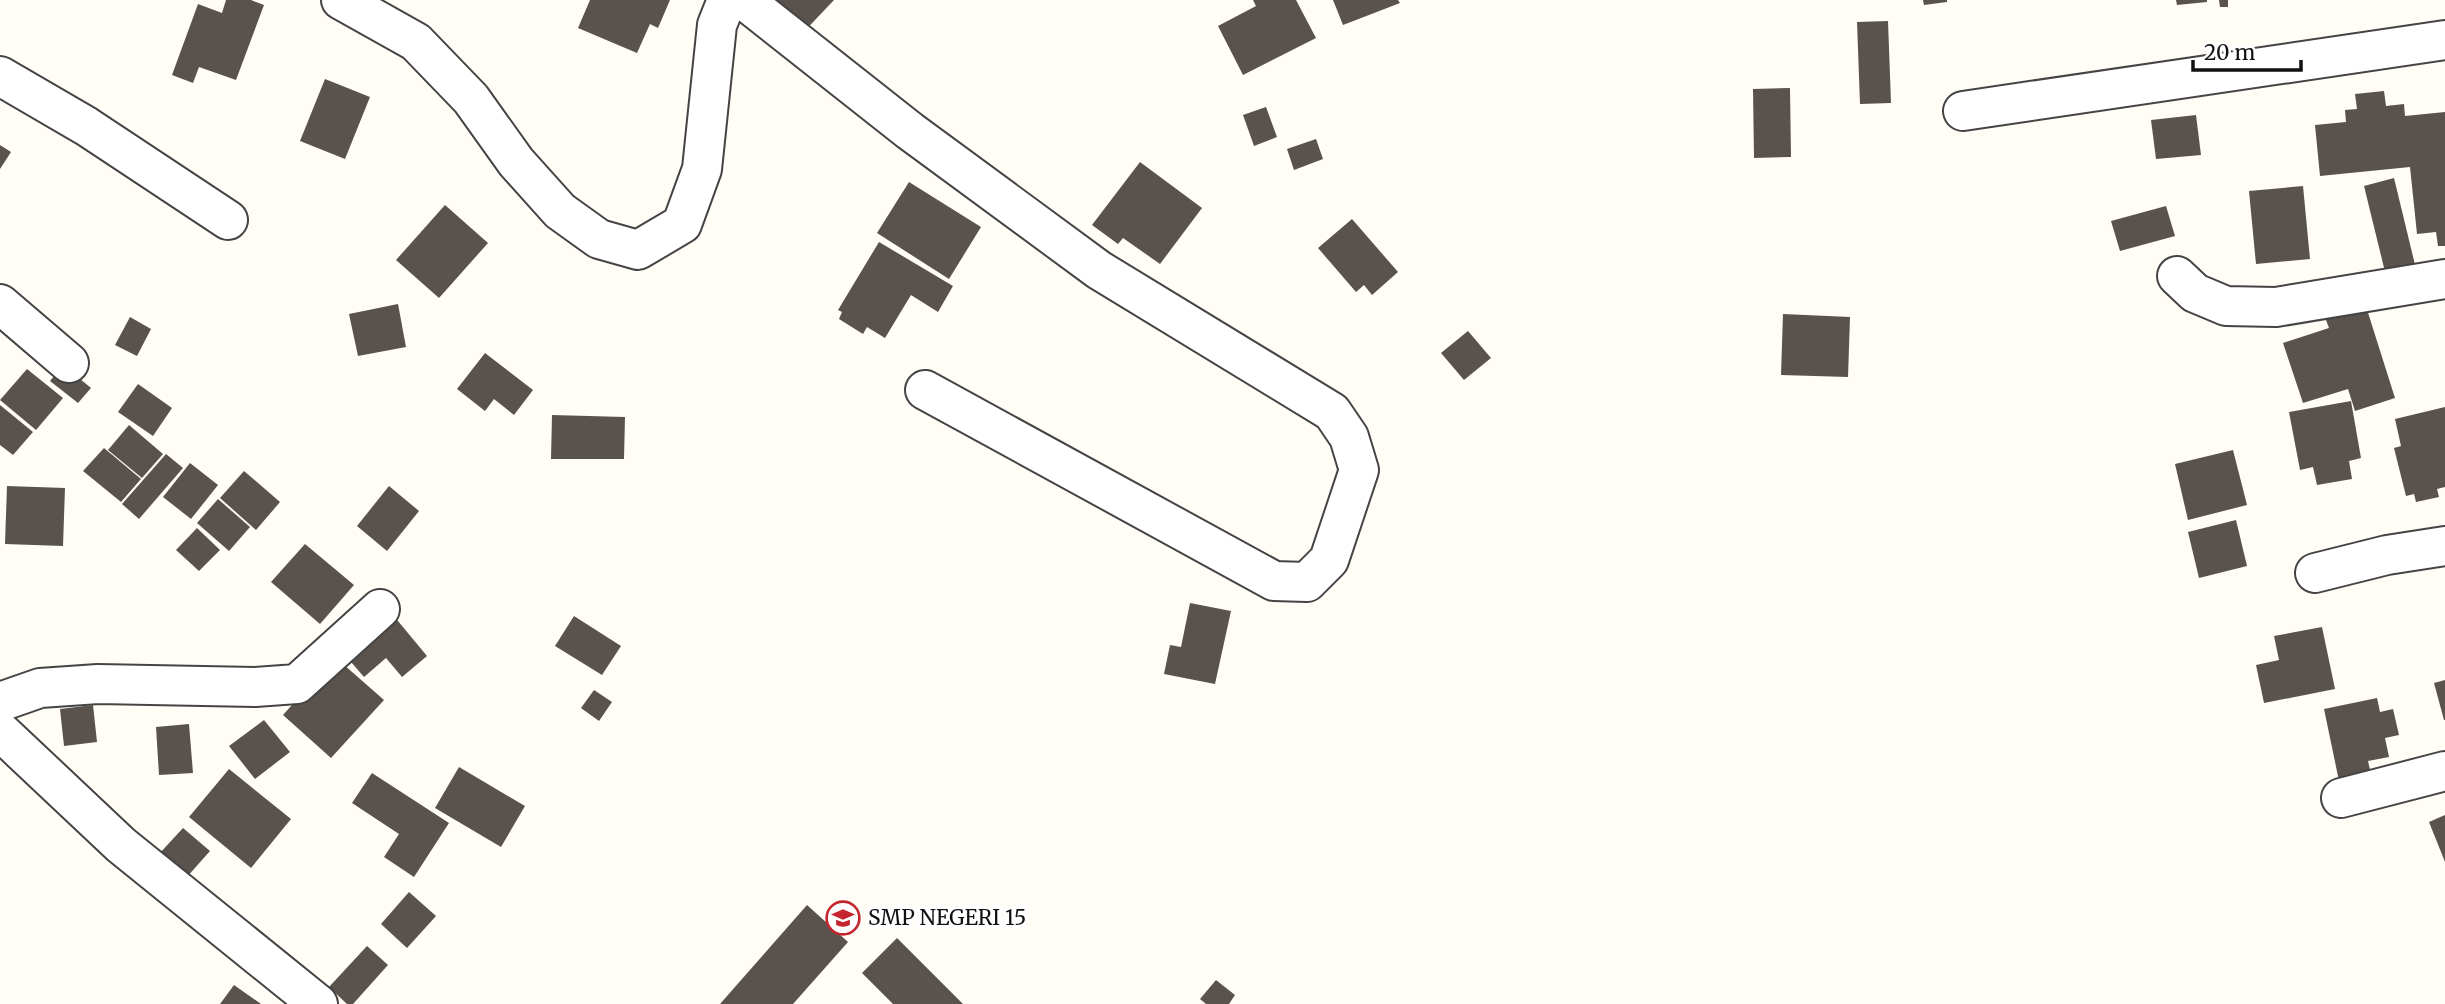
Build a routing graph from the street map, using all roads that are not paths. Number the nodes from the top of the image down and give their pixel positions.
1 (341, 0) edge
2 (727, 0) edge
3 (744, 0) edge
4 (2445, 40) edge
5 (0, 76) edge
6 (1963, 111) dead end
7 (228, 220) dead end
8 (2178, 276) dead end
9 (2445, 279) edge
10 (0, 304) edge
11 (69, 363) dead end
12 (925, 390) dead end
13 (2445, 546) edge
14 (2315, 573) dead end
15 (380, 609) dead end
16 (0, 702) edge
17 (0, 731) edge
18 (2445, 771) edge
19 (2341, 798) dead end
20 (318, 1004) edge

1 - 2 street
3 - 12 street
4 - 6 street
5 - 7 street
8 - 9 street
10 - 11 street
13 - 14 street
15 - 16 street
17 - 20 street
18 - 19 street

